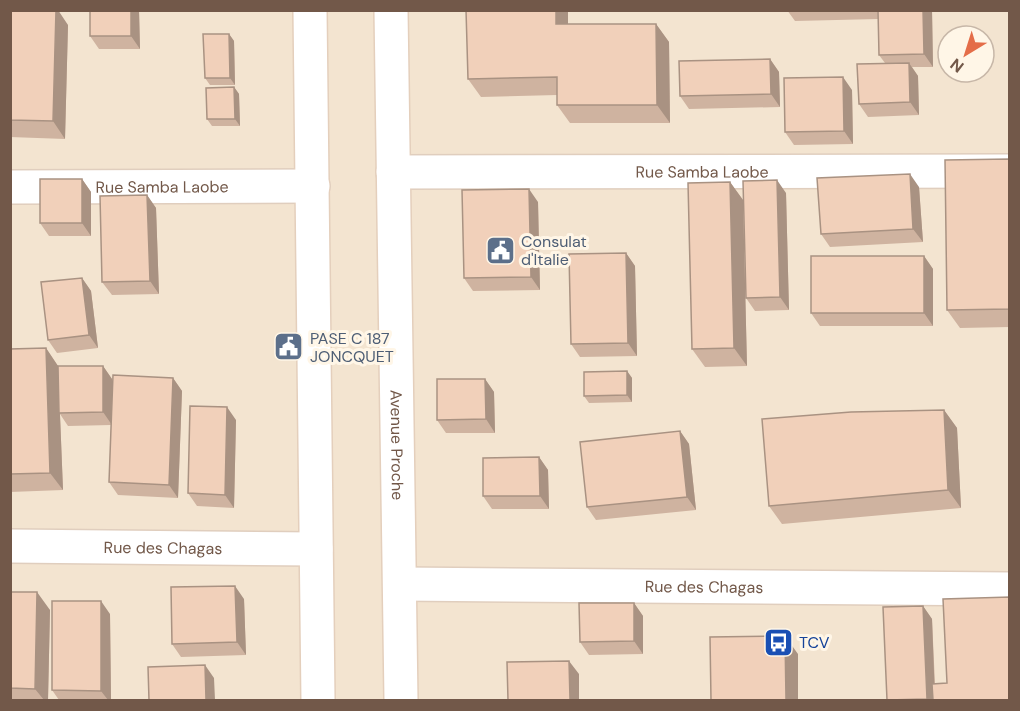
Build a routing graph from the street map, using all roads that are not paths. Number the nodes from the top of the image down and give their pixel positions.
1 (310, 10) edge
2 (391, 10) edge
3 (1010, 171) edge
4 (393, 172) junction
5 (313, 186) junction
6 (10, 187) edge
7 (10, 546) edge
8 (316, 549) junction
9 (400, 584) junction
10 (1010, 589) edge
11 (318, 700) edge
12 (401, 700) edge

1 - 5 street
2 - 4 street, Avenue Proche
3 - 4 street, Rue Samba Laobe
4 - 9 street, Avenue Proche
5 - 6 street, Rue Samba Laobe
5 - 8 street
7 - 8 street, Rue des Chagas
8 - 11 street
9 - 10 street, Rue des Chagas
9 - 12 street, Avenue Proche

